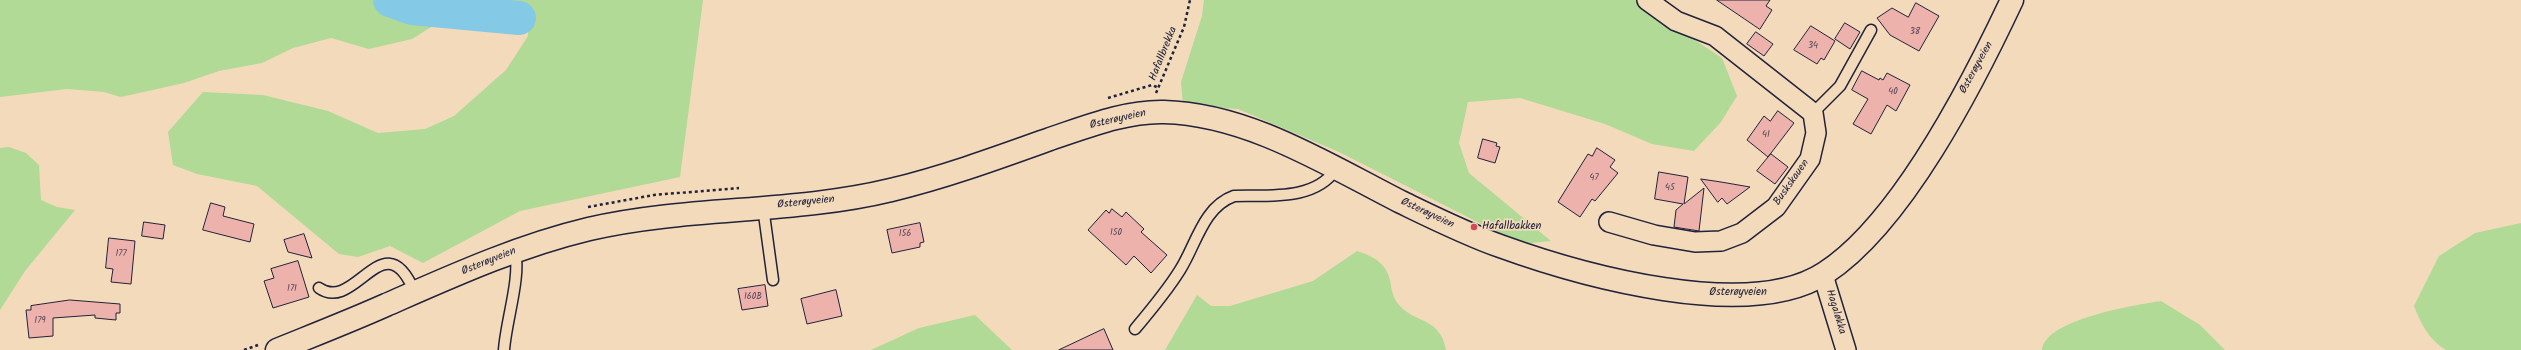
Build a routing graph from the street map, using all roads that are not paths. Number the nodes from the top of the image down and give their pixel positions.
1 (1647, 0) edge
2 (2012, 0) edge
3 (1871, 30) dead end
4 (1813, 113) junction
5 (1336, 170) junction
6 (763, 207) junction
7 (1609, 222) dead end
8 (515, 252) junction
9 (1822, 275) junction
10 (773, 280) dead end
11 (319, 288) dead end
12 (414, 293) junction
13 (1135, 328) dead end
14 (277, 350) edge
15 (504, 350) edge
16 (1846, 350) edge

1 - 4 street
2 - 9 main road, Østerøyveien
3 - 4 lane
4 - 7 street, Buskskauen
5 - 6 main road, Østerøyveien
5 - 9 main road, Østerøyveien
5 - 13 lane
6 - 8 main road, Østerøyveien
6 - 10 lane
8 - 12 main road, Østerøyveien
8 - 15 lane
9 - 16 street, Hagaløkka
11 - 12 lane
12 - 14 main road, Østerøyveien

